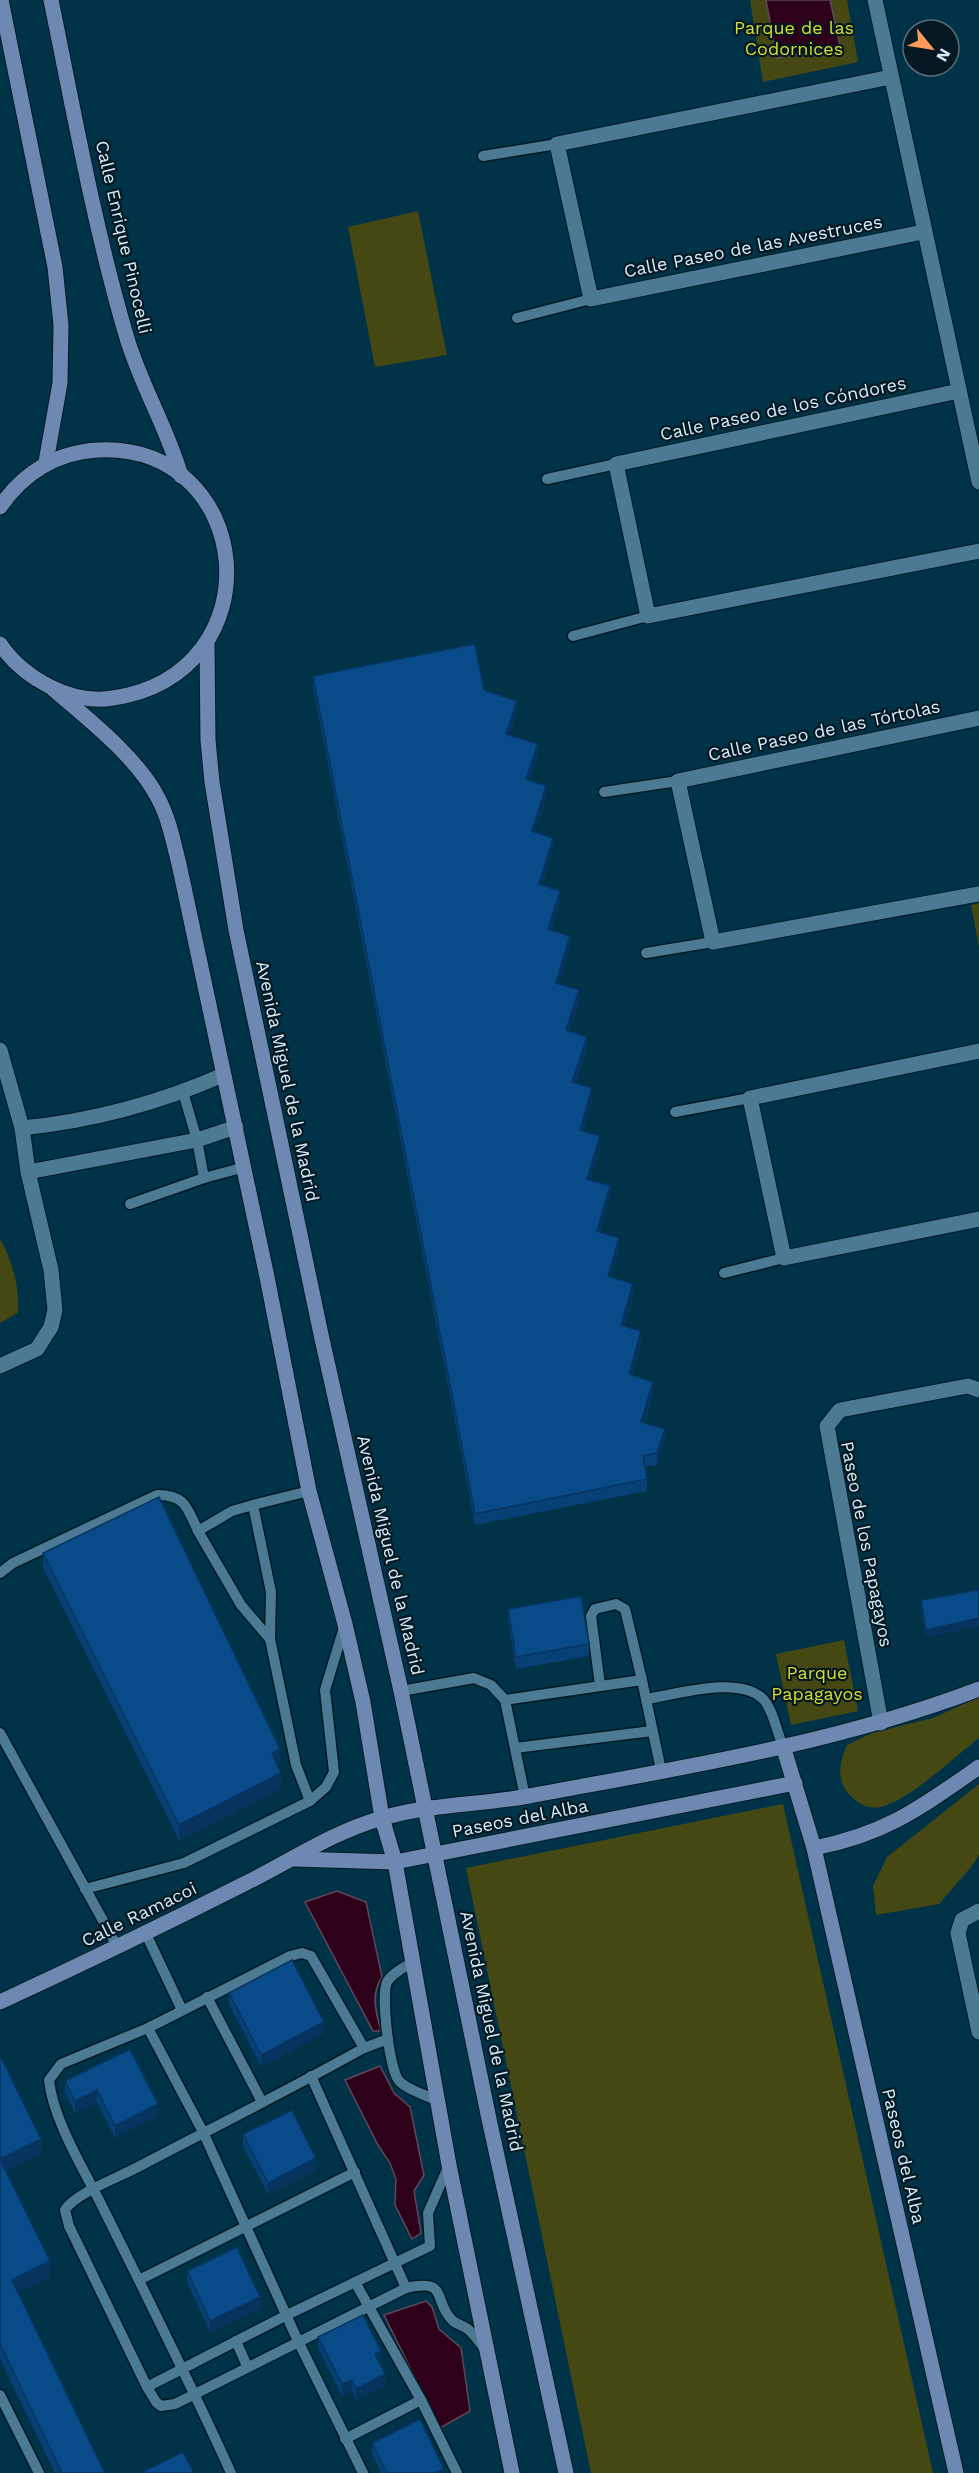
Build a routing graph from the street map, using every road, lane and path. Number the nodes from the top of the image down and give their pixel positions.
1 (2, 0) edge
2 (51, 0) edge
3 (875, 0) edge
4 (891, 77) junction
5 (557, 144) junction
6 (483, 156) dead end
7 (923, 232) junction
8 (591, 299) junction
9 (517, 318) dead end
10 (959, 391) junction
11 (46, 462) junction
12 (616, 464) junction
13 (181, 476) junction
14 (547, 479) dead end
15 (979, 482) edge
16 (0, 507) edge
17 (979, 551) edge
18 (648, 616) junction
19 (573, 636) dead end
20 (207, 643) junction
21 (0, 644) edge
22 (0, 660) edge
23 (22, 669) junction
24 (53, 689) junction
25 (979, 718) edge
26 (678, 781) junction
27 (604, 792) dead end
28 (979, 894) edge
29 (713, 942) junction
30 (646, 954) dead end
31 (0, 1050) edge
32 (979, 1051) edge
33 (2, 1067) edge
34 (223, 1074) junction
35 (183, 1092) junction
36 (750, 1098) junction
37 (675, 1112) dead end
38 (236, 1127) junction
39 (22, 1128) junction
40 (197, 1140) junction
41 (245, 1167) junction
42 (28, 1172) junction
43 (204, 1178) junction
44 (130, 1204) dead end
45 (979, 1219) edge
46 (784, 1258) junction
47 (724, 1273) dead end
48 (0, 1366) edge
49 (979, 1390) edge
50 (309, 1491) junction
51 (254, 1505) junction
52 (198, 1531) junction
53 (0, 1573) edge
54 (345, 1623) junction
55 (270, 1639) junction
56 (642, 1680) junction
57 (600, 1685) junction
58 (979, 1689) edge
59 (401, 1691) junction
60 (647, 1699) junction
61 (505, 1700) junction
62 (881, 1723) junction
63 (652, 1731) junction
64 (0, 1733) edge
65 (783, 1746) junction
66 (515, 1748) junction
67 (979, 1767) edge
68 (661, 1770) junction
69 (795, 1783) junction
70 (525, 1797) junction
71 (310, 1802) junction
72 (426, 1810) junction
73 (382, 1818) junction
74 (814, 1848) junction
75 (436, 1855) junction
76 (294, 1859) junction
77 (395, 1862) junction
78 (85, 1889) junction
79 (979, 1911) edge
80 (146, 1934) junction
81 (118, 1948) junction
82 (413, 1962) junction
83 (207, 1997) junction
84 (0, 2002) edge
85 (182, 2010) junction
86 (148, 2028) junction
87 (979, 2032) edge
88 (388, 2040) junction
89 (364, 2048) junction
90 (311, 2076) junction
91 (438, 2101) junction
92 (262, 2102) junction
93 (203, 2132) junction
94 (449, 2165) junction
95 (355, 2172) junction
96 (94, 2190) junction
97 (245, 2227) junction
98 (396, 2261) junction
99 (139, 2280) junction
100 (354, 2282) junction
101 (406, 2288) junction
102 (369, 2307) junction
103 (287, 2315) junction
104 (298, 2341) junction
105 (236, 2342) junction
106 (487, 2351) junction
107 (246, 2366) junction
108 (182, 2368) junction
109 (147, 2387) junction
110 (195, 2392) junction
111 (0, 2395) edge
112 (421, 2400) junction
113 (345, 2439) junction
114 (39, 2473) edge
115 (231, 2473) edge
116 (363, 2473) edge
117 (457, 2473) edge
118 (512, 2473) edge
119 (566, 2473) edge
120 (956, 2473) edge

1 - 11 main road
2 - 13 main road, Calle Enrique Pinocelli
3 - 4 street
4 - 5 street
4 - 7 street
5 - 6 lane
5 - 8 street
7 - 8 street, Calle Paseo de las Avestruces
7 - 10 street
8 - 9 lane, Calle Paseo de las Avestruces
10 - 12 street, Calle Paseo de los Cóndores
10 - 15 street
11 - 13 main road
11 - 16 main road
12 - 14 lane, Calle Paseo de los Cóndores
12 - 18 street
13 - 20 main road
17 - 18 street
18 - 19 lane
20 - 24 main road
20 - 59 main road, Avenida Miguel de la Madrid
21 - 23 main road
22 - 23 main road
23 - 24 main road
24 - 34 main road
25 - 26 street, Calle Paseo de las Tórtolas
26 - 27 lane, Calle Paseo de las Tórtolas
26 - 29 street
28 - 29 street
29 - 30 lane
31 - 33 street
32 - 36 street
33 - 39 street
34 - 35 street
34 - 38 main road
35 - 39 street
35 - 40 lane
36 - 37 lane
36 - 46 street
38 - 40 street
38 - 41 main road
39 - 42 street
40 - 42 street
40 - 43 lane
41 - 43 lane
41 - 50 main road
42 - 48 street
43 - 44 lane
45 - 46 street
46 - 47 lane
49 - 62 street, Paseo de los Papagayos
50 - 51 lane
50 - 54 main road
51 - 52 lane
51 - 55 lane
52 - 53 lane
52 - 55 lane
54 - 71 lane
54 - 73 main road
55 - 71 lane
56 - 57 lane
56 - 57 lane
56 - 60 lane
57 - 61 lane
58 - 62 main road, Paseos del Alba
59 - 61 lane
59 - 72 main road, Avenida Miguel de la Madrid
60 - 63 lane
60 - 65 lane
61 - 66 lane
62 - 65 main road, Paseos del Alba
63 - 66 lane
63 - 68 lane
64 - 78 lane
65 - 68 main road, Paseos del Alba
65 - 69 main road, Paseos del Alba
66 - 70 lane
67 - 74 main road
68 - 70 main road, Paseos del Alba
69 - 74 main road, Paseos del Alba
69 - 75 main road, Paseos del Alba
70 - 72 main road, Paseos del Alba
71 - 78 lane
72 - 73 main road, Paseos del Alba
72 - 75 main road, Avenida Miguel de la Madrid
73 - 76 main road, Calle Ramacoi
73 - 77 main road
74 - 120 main road, Paseos del Alba
75 - 77 main road, Paseos del Alba
75 - 119 main road, Avenida Miguel de la Madrid
76 - 77 main road, Calle Ramacoi
76 - 80 main road, Calle Ramacoi
77 - 82 main road
78 - 81 lane
79 - 87 street
80 - 81 main road, Calle Ramacoi
80 - 85 lane
81 - 84 main road, Calle Ramacoi
82 - 88 lane
82 - 91 main road
83 - 85 lane
83 - 89 lane
83 - 92 lane
85 - 86 lane
86 - 93 lane
86 - 96 lane
88 - 89 lane
88 - 91 lane
89 - 90 lane
90 - 92 lane
90 - 95 lane
91 - 94 main road
92 - 93 lane
93 - 96 lane
93 - 97 lane
94 - 98 lane
94 - 106 main road
95 - 97 lane
95 - 98 lane
96 - 99 lane
96 - 109 lane
97 - 99 lane
97 - 103 lane
98 - 100 lane
98 - 101 lane
99 - 108 lane
100 - 102 lane
100 - 103 lane
101 - 102 lane
101 - 106 lane
102 - 104 lane
102 - 112 lane
103 - 104 lane
103 - 105 lane
104 - 107 lane
104 - 113 lane
105 - 107 lane
105 - 108 lane
106 - 118 main road
107 - 110 lane
108 - 109 lane
108 - 110 lane
109 - 110 lane
110 - 115 lane
111 - 114 lane
112 - 113 lane
112 - 117 lane
113 - 116 lane

